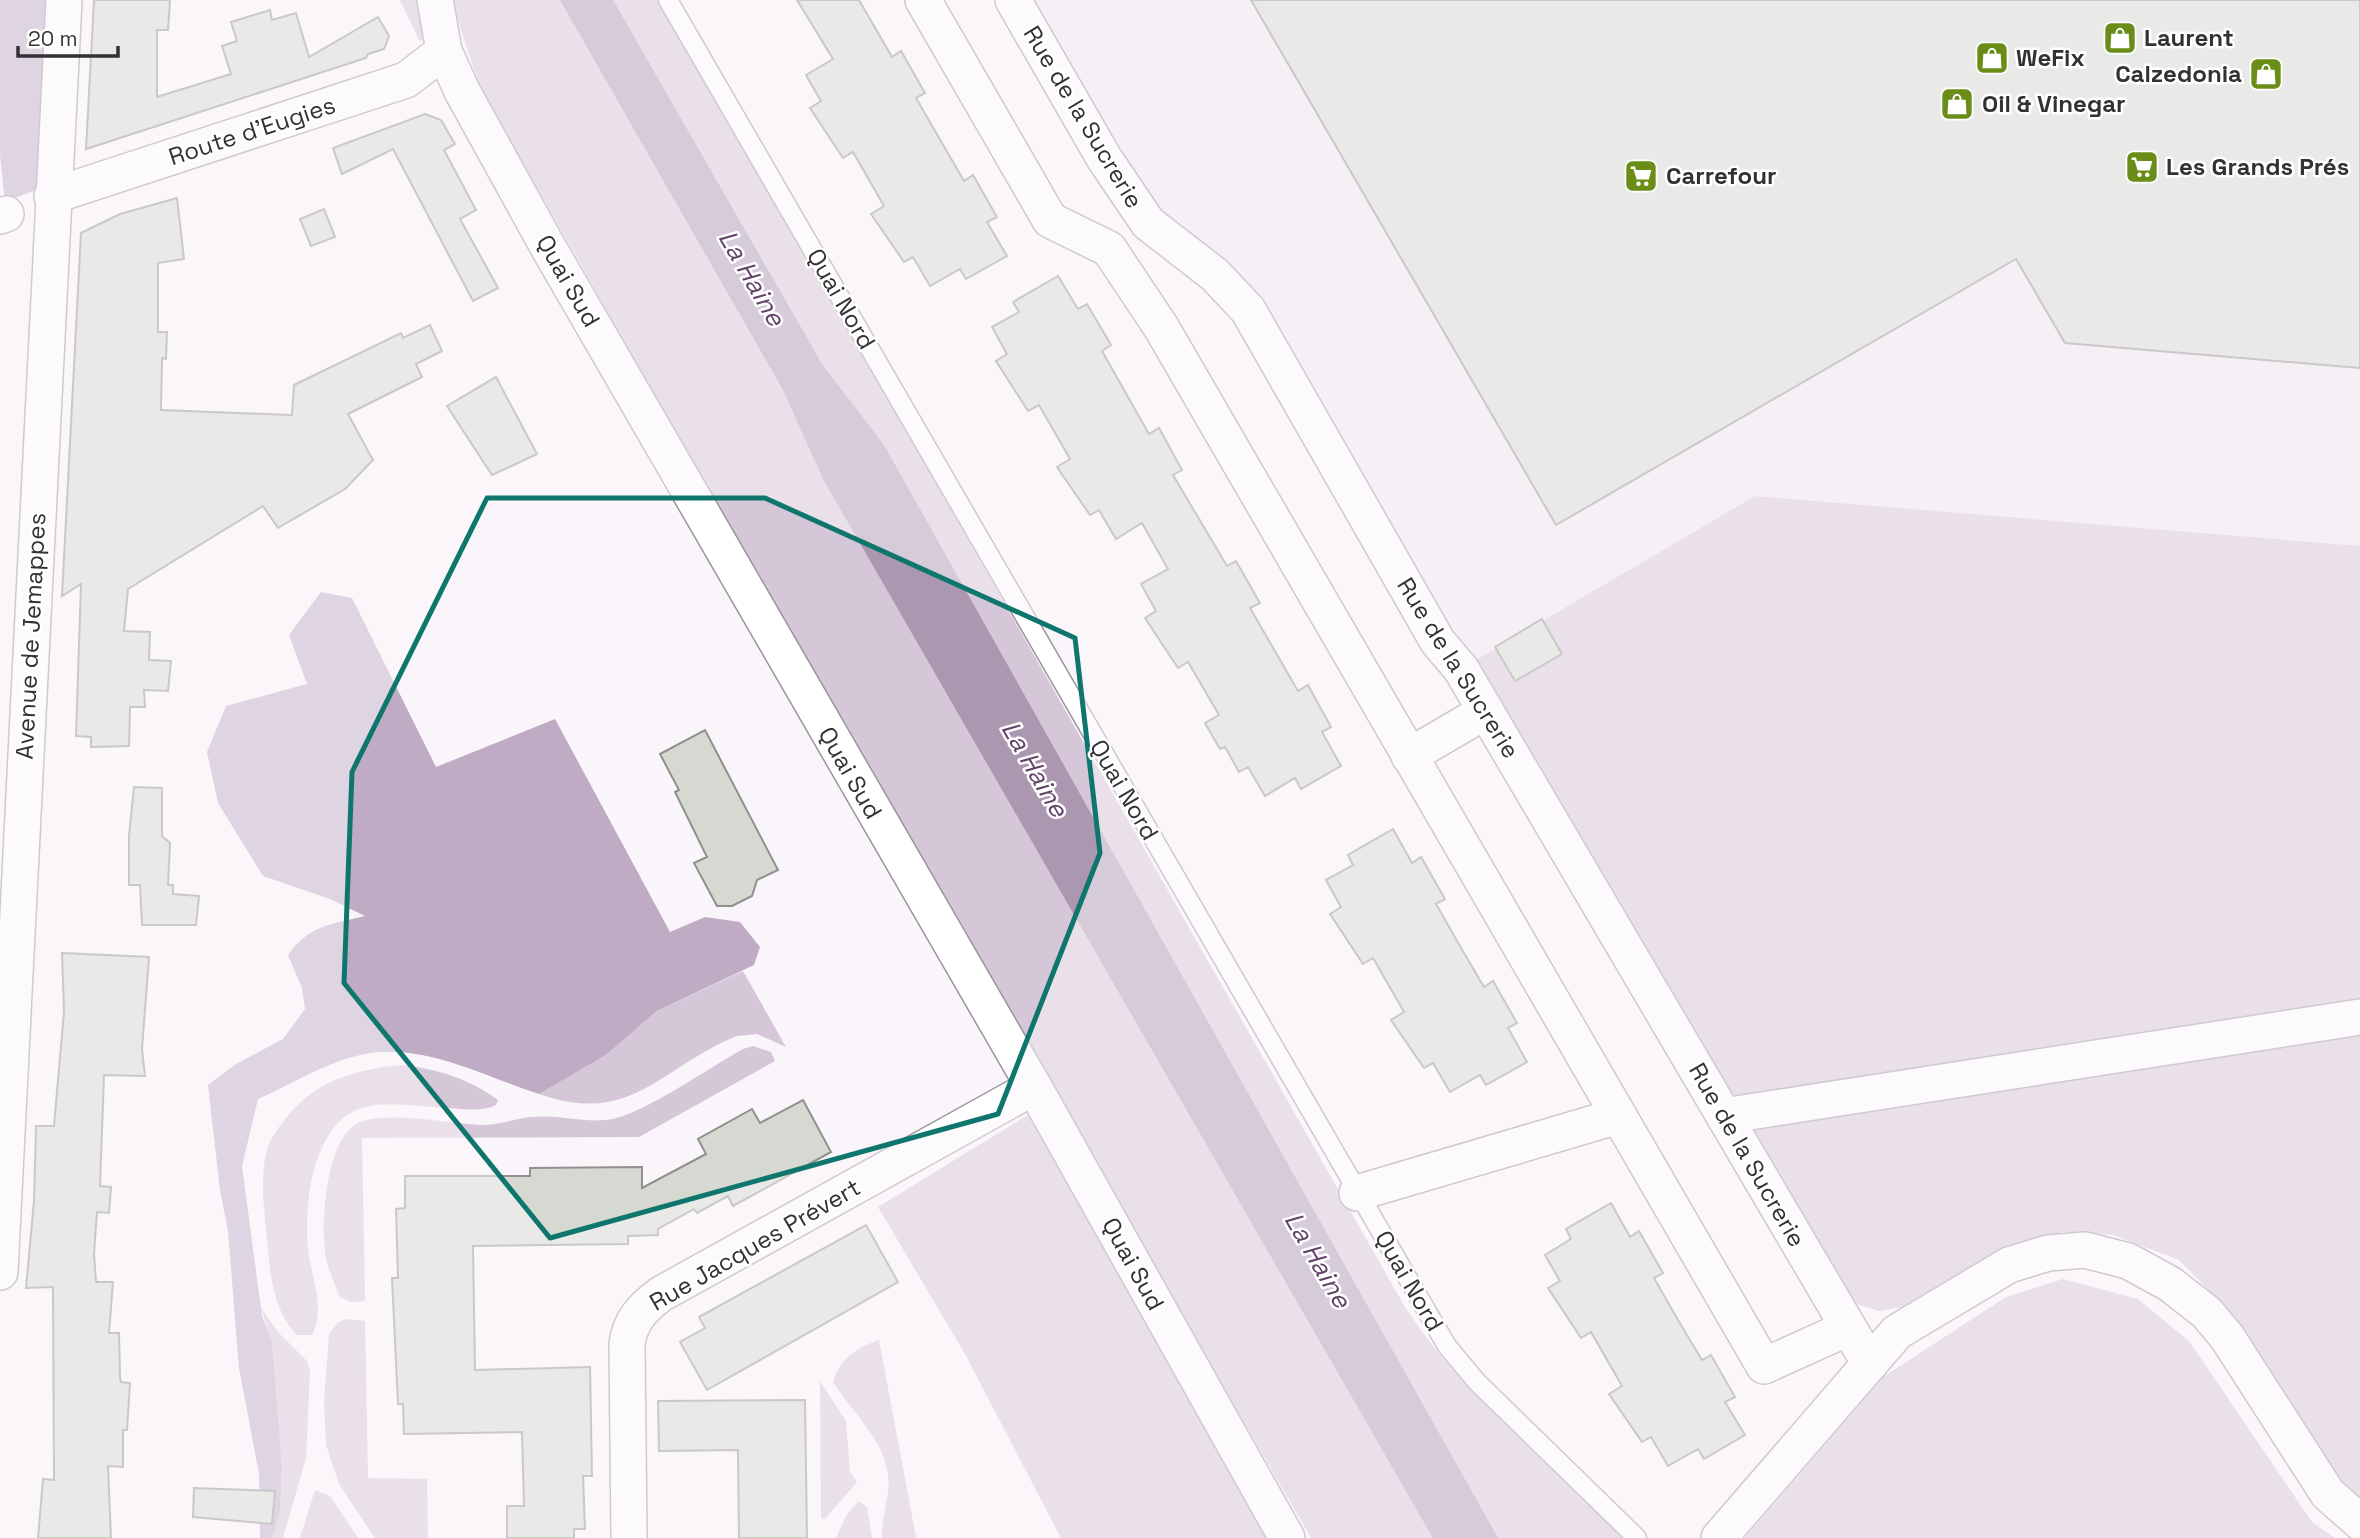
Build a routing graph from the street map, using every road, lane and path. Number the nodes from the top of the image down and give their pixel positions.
1 (64, 0) edge
2 (435, 0) edge
3 (668, 0) edge
4 (923, 0) edge
5 (1013, 0) edge
6 (444, 51) junction
7 (52, 196) junction
8 (1486, 711) junction
9 (1409, 755) junction
10 (2360, 1017) edge
11 (1034, 1087) junction
12 (1618, 1116) junction
13 (1724, 1116) junction
14 (1357, 1193) junction
15 (0, 1272) edge
16 (1849, 1328) junction
17 (1870, 1364) junction
18 (2360, 1522) edge
19 (629, 1538) edge
20 (1287, 1538) edge
21 (1637, 1538) edge
22 (1719, 1538) edge
23 (2359, 1538) edge

1 - 7 street, Avenue de Jemappes
2 - 6 street, Quai Sud
3 - 14 lane, Quai Nord
4 - 9 street
5 - 8 street, Rue de la Sucrerie
6 - 7 street, Route d'Eugies
6 - 11 street, Quai Sud
7 - 15 street, Avenue de Jemappes
8 - 9 street
8 - 13 street, Rue de la Sucrerie
9 - 12 street
10 - 13 street
11 - 19 street, Rue Jacques Prévert
11 - 20 street, Quai Sud
12 - 14 street
12 - 16 street
13 - 16 street, Rue de la Sucrerie
14 - 21 lane, Quai Nord
16 - 17 street, Rue de la Sucrerie
17 - 18 street
17 - 22 street
17 - 23 street

